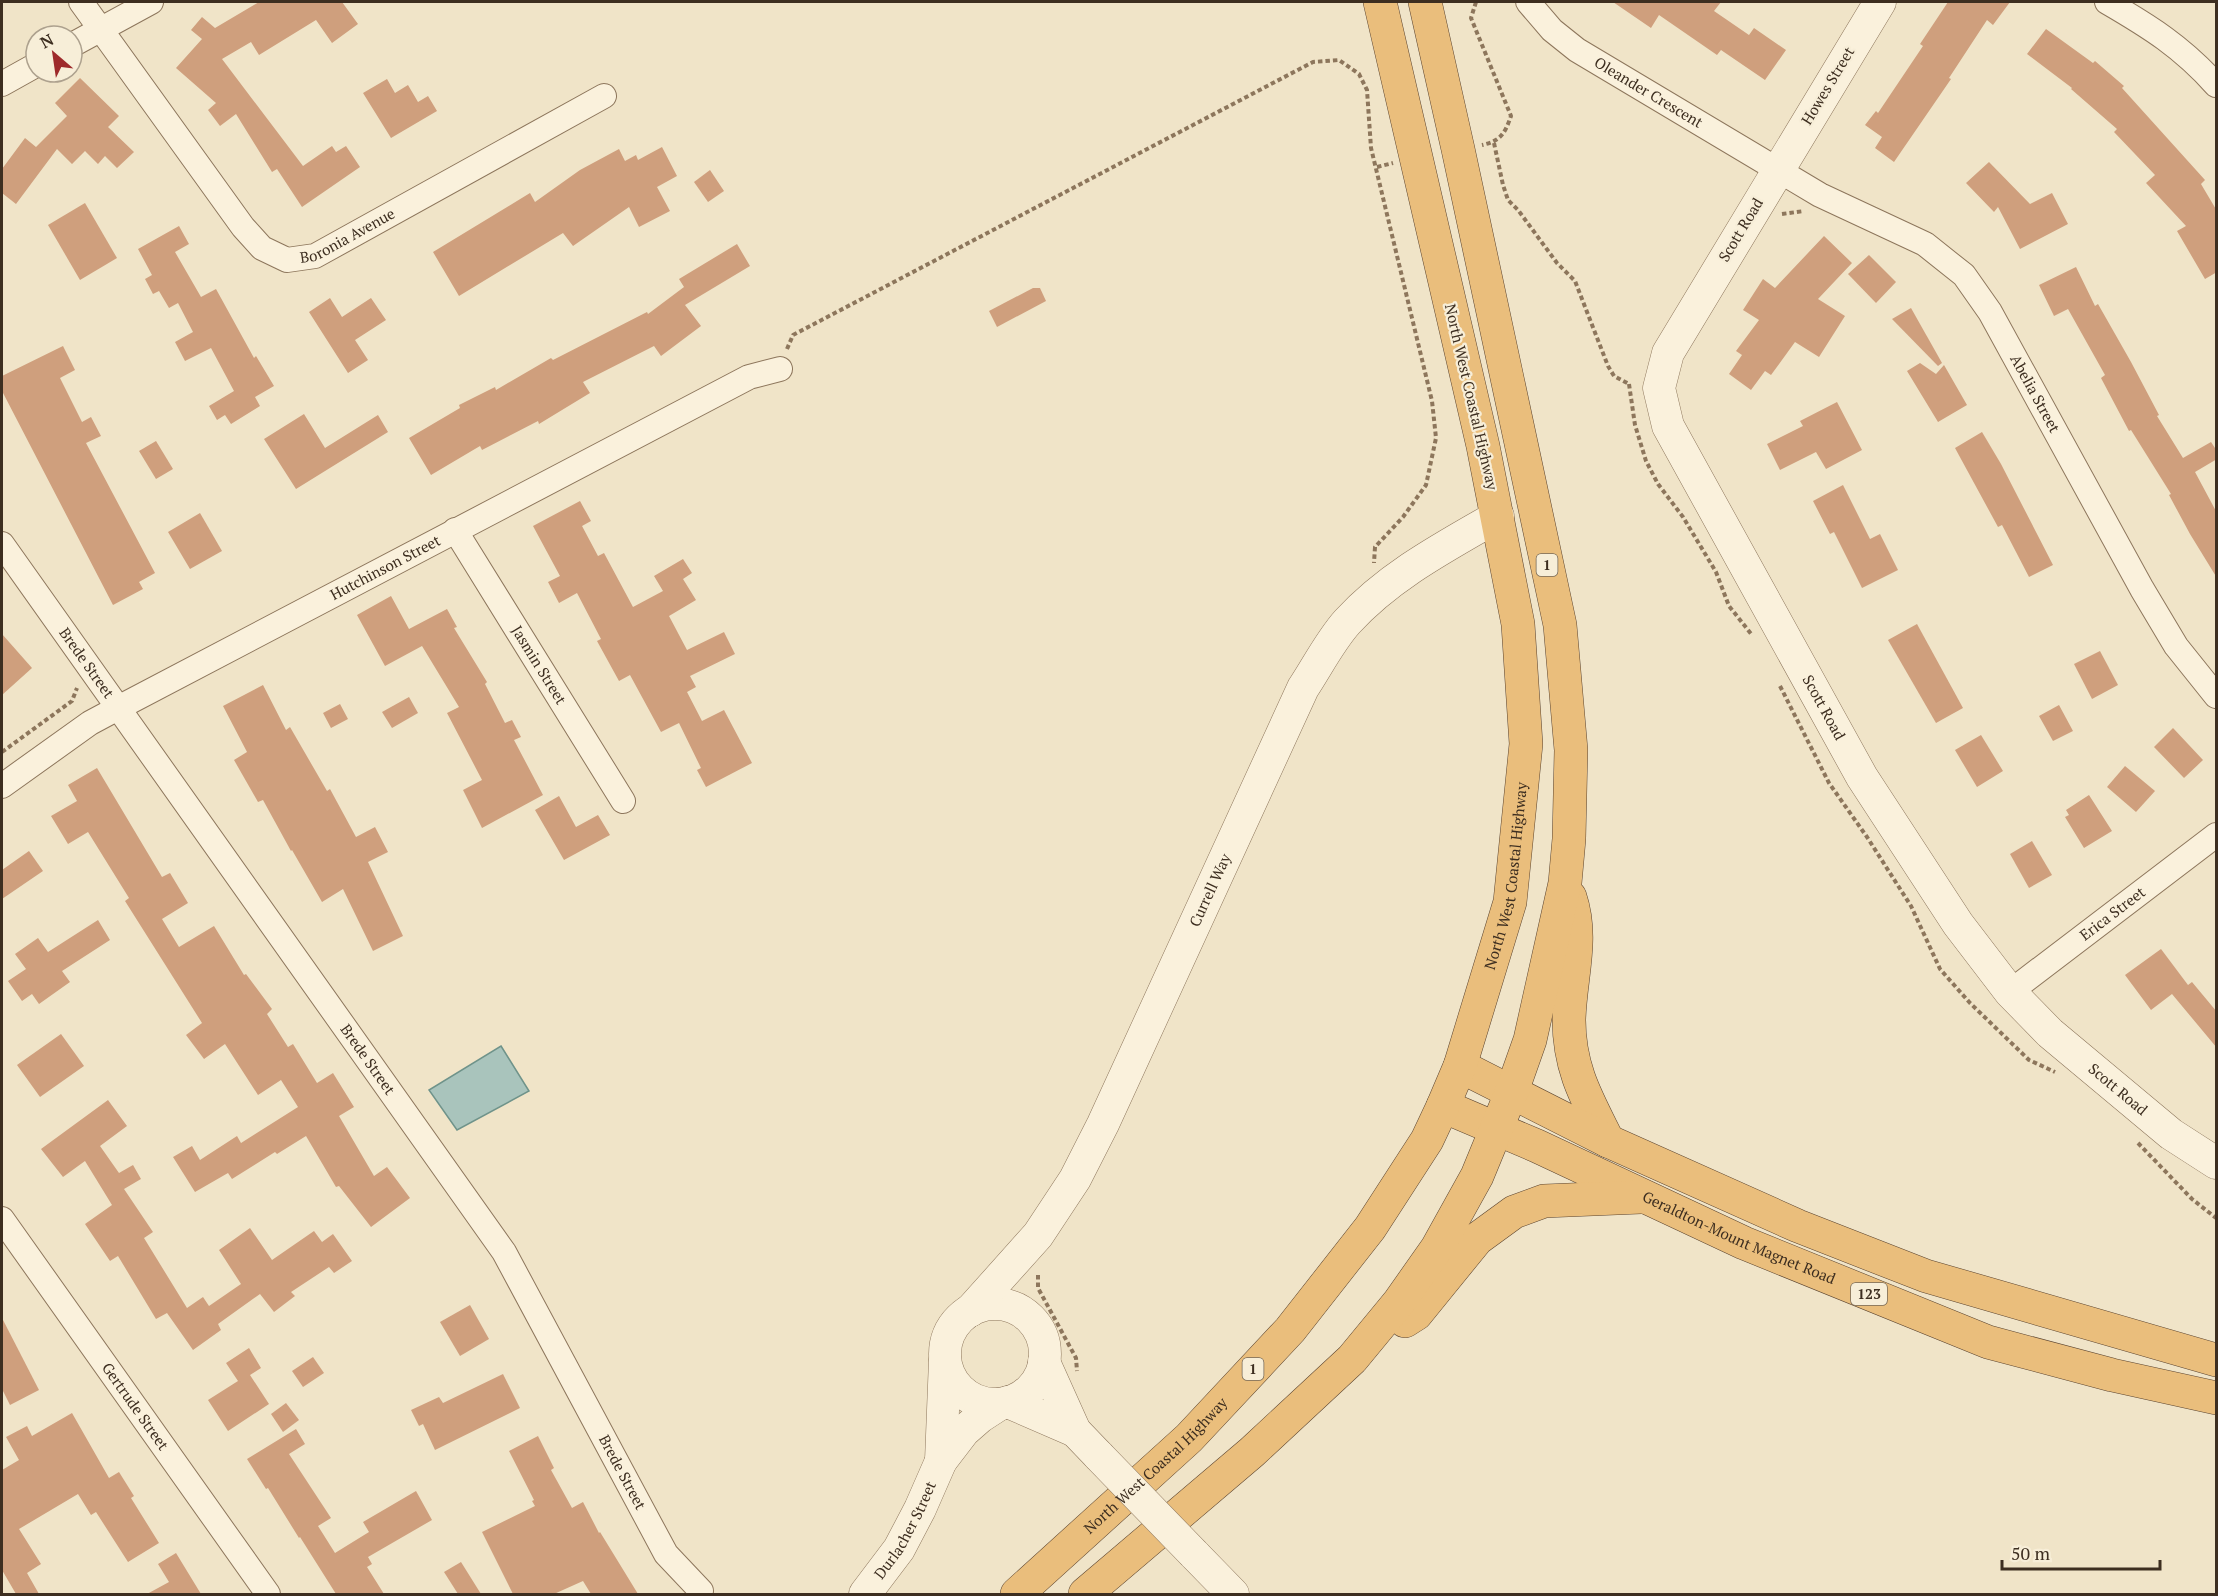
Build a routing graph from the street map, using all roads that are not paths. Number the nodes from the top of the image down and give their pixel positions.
1 (81, 2) edge
2 (151, 2) edge
3 (1380, 2) edge
4 (1425, 2) edge
5 (1528, 2) edge
6 (1880, 2) edge
7 (2107, 2) edge
8 (100, 29) junction
9 (84, 38) edge
10 (24, 72) edge
11 (2, 84) edge
12 (2217, 85) edge
13 (603, 96) dead end
14 (1777, 170) junction
15 (780, 369) dead end
16 (1498, 516) junction
17 (455, 530) junction
18 (2, 544) edge
19 (2217, 696) edge
20 (118, 708) junction
21 (2, 786) edge
22 (624, 801) dead end
23 (2217, 835) edge
24 (1566, 884) junction
25 (2010, 992) junction
26 (1460, 1066) junction
27 (1512, 1091) junction
28 (1443, 1106) junction
29 (1496, 1129) junction
30 (1608, 1141) junction
31 (2217, 1163) edge
32 (1646, 1197) junction
33 (2, 1219) edge
34 (970, 1311) junction
35 (945, 1358) junction
36 (1352, 1359) junction
37 (2217, 1360) edge
38 (1044, 1362) junction
39 (2217, 1398) edge
40 (1004, 1403) junction
41 (1075, 1431) junction
42 (941, 1461) junction
43 (701, 1591) dead end
44 (268, 1594) edge
45 (865, 1594) edge
46 (1017, 1594) edge
47 (1085, 1594) edge
48 (1233, 1594) edge

1 - 8 street, Boronia Avenue
2 - 8 street
3 - 16 highway, North West Coastal Highway / 1
4 - 24 highway, 1
5 - 14 street, Oleander Crescent
6 - 14 street, Howes Street
7 - 12 street
8 - 9 street
8 - 13 street, Boronia Avenue
10 - 11 street
14 - 19 street, Abelia Street
14 - 25 street, Scott Road
15 - 17 street, Hutchinson Street
16 - 26 highway, North West Coastal Highway / 1
16 - 34 street, Currell Way
17 - 20 street, Hutchinson Street
17 - 22 street, Jasmin Street
18 - 20 street, Brede Street
20 - 21 street, Hutchinson Street
20 - 43 street, Brede Street
23 - 25 street, Erica Street
24 - 27 highway, 1
24 - 30 highway
25 - 31 street, Scott Road
26 - 27 highway, 123
26 - 28 highway, North West Coastal Highway / 1
27 - 29 highway, 1
27 - 30 highway, 123
28 - 29 highway, Geraldton-Mount Magnet Road / 123
28 - 46 highway, North West Coastal Highway / 1
29 - 32 highway, Geraldton-Mount Magnet Road / 123
29 - 36 highway, 1
30 - 37 highway, 123
32 - 36 highway
32 - 39 highway, Geraldton-Mount Magnet Road / 123
33 - 44 street, Gertrude Street
34 - 35 street
34 - 38 street
35 - 40 street
35 - 42 street, Durlacher Street
36 - 47 highway, 1
38 - 40 street
38 - 41 street
40 - 41 street
40 - 42 street, Durlacher Street
41 - 48 street, bridge
42 - 45 street, Durlacher Street

